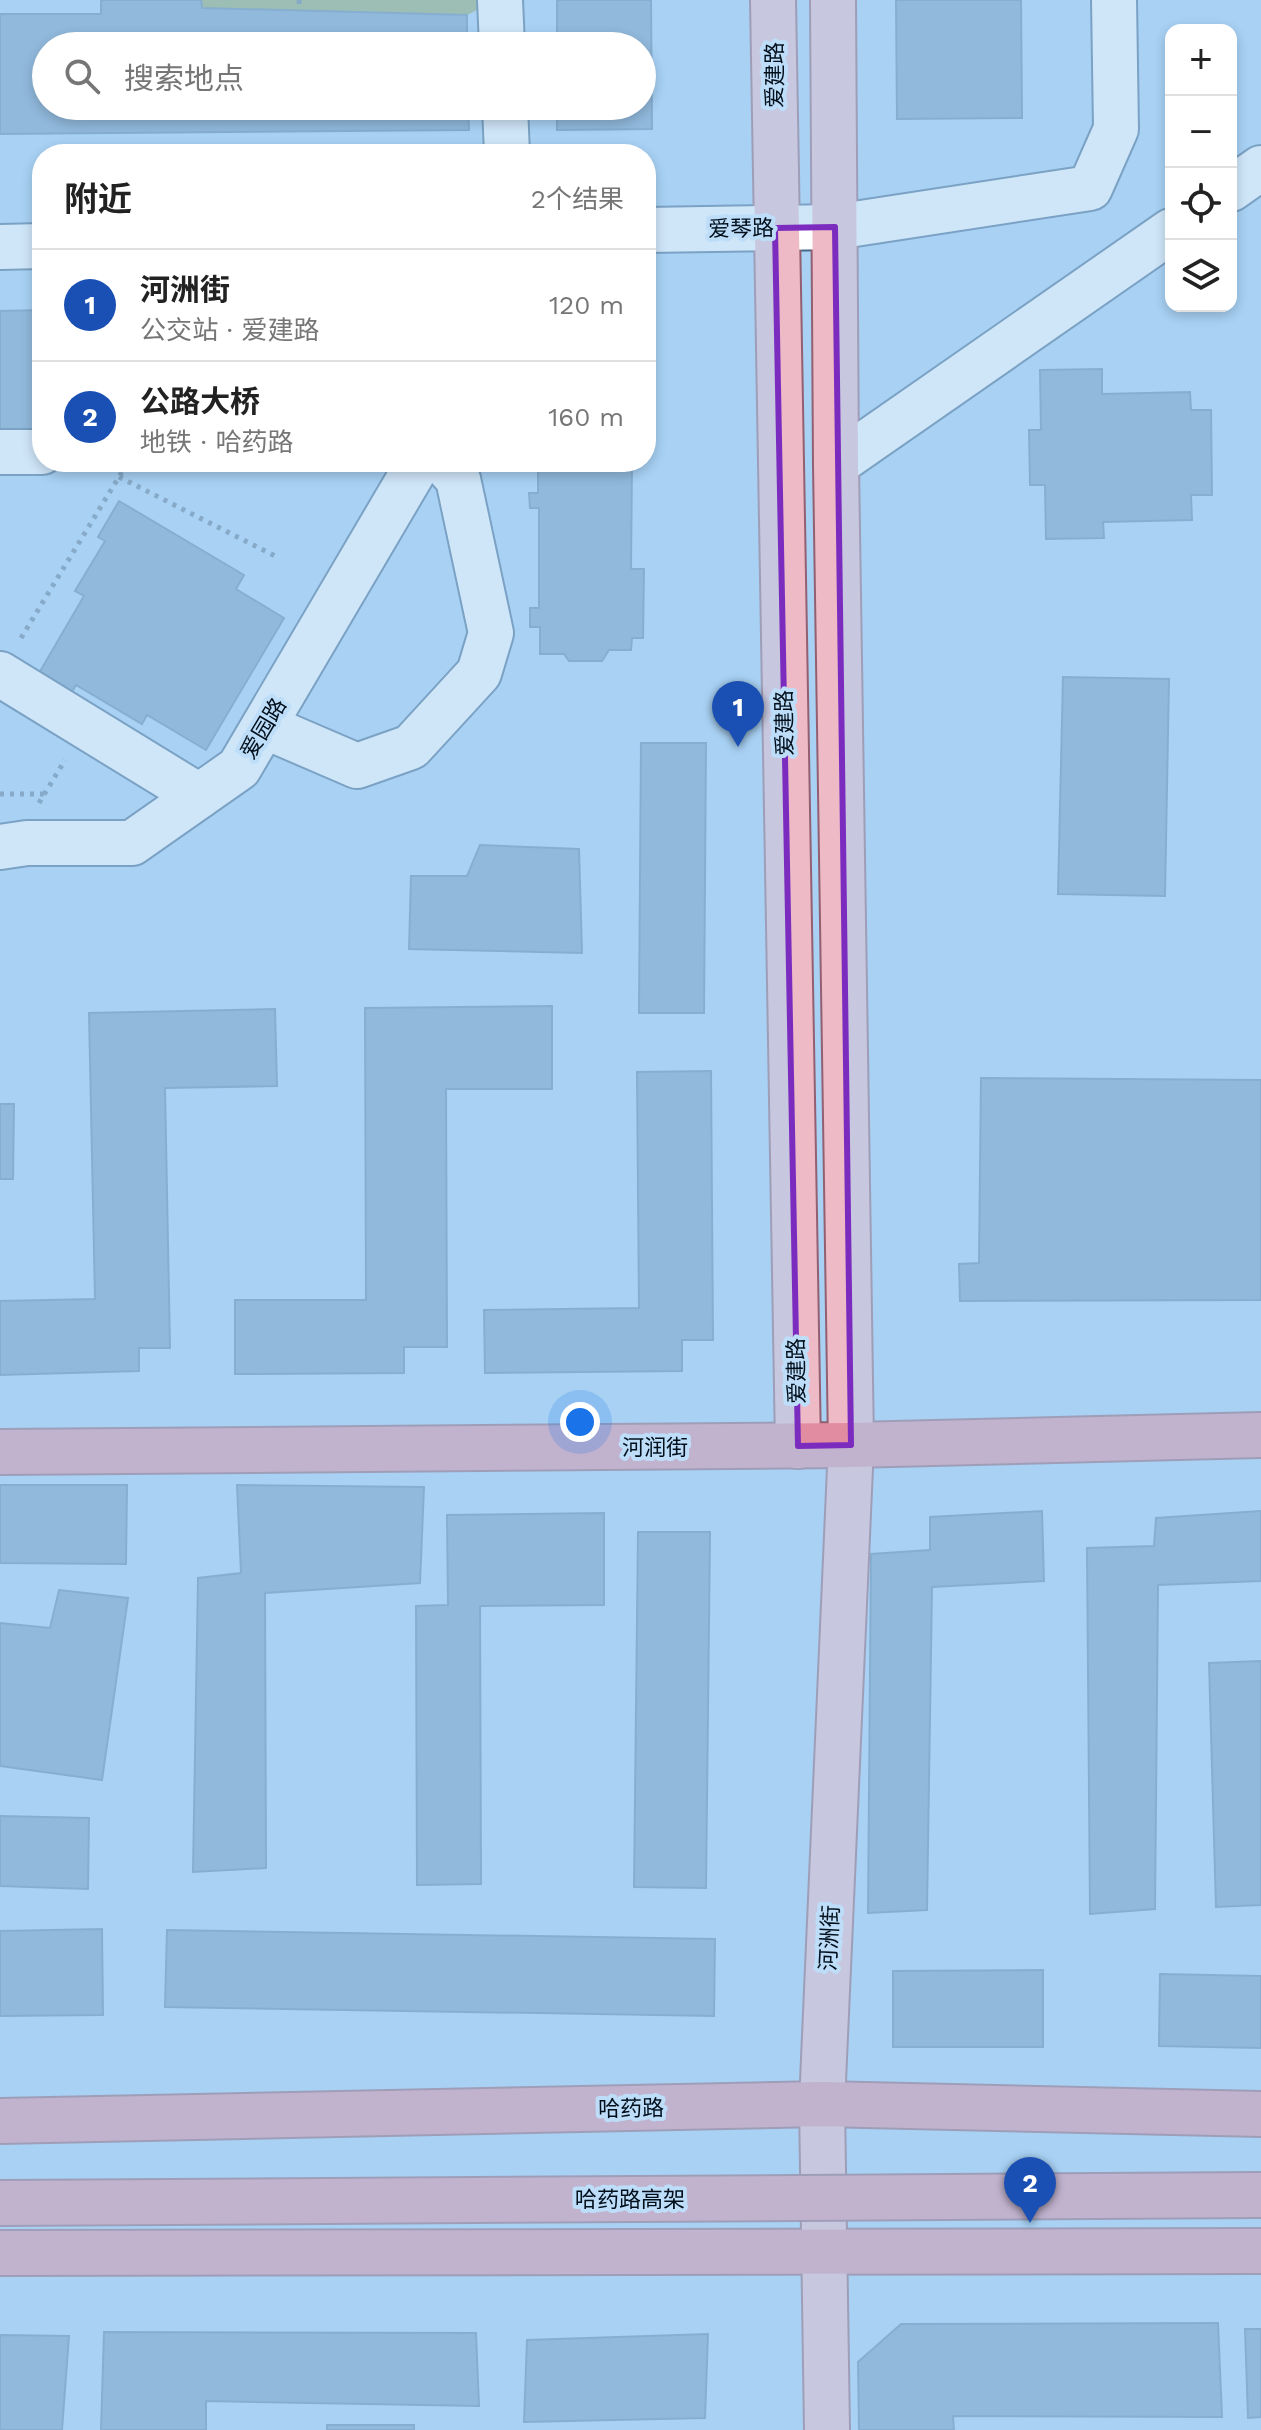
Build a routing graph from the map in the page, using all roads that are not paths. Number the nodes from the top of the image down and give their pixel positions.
1 (500, 0) edge
2 (773, 0) edge
3 (833, 0) edge
4 (1114, 0) edge
5 (501, 32) edge
6 (506, 120) edge
7 (507, 144) edge
8 (1261, 168) edge
9 (1237, 185) edge
10 (835, 227) junction
11 (775, 228) junction
12 (656, 230) edge
13 (1165, 235) edge
14 (32, 246) edge
15 (0, 247) edge
16 (0, 452) edge
17 (32, 452) edge
18 (836, 464) junction
19 (413, 472) edge
20 (452, 472) edge
21 (8, 660) edge
22 (264, 726) junction
23 (199, 796) junction
24 (7, 846) edge
25 (1261, 1435) edge
26 (851, 1445) junction
27 (798, 1446) junction
28 (0, 1452) edge
29 (822, 2104) junction
30 (1261, 2114) edge
31 (0, 2121) edge
32 (1261, 2195) edge
33 (0, 2203) edge
34 (824, 2249) junction
35 (1261, 2251) edge
36 (0, 2253) edge
37 (827, 2430) edge

1 - 5 street
2 - 11 main road, 爱建路
3 - 10 main road
4 - 10 street, 爱琴路
6 - 7 street
8 - 9 street
10 - 11 street, 爱琴路
10 - 18 main road
11 - 12 street, 爱琴路
11 - 27 main road, 爱建路
13 - 18 street
14 - 15 street
16 - 17 street
18 - 26 main road
19 - 22 street, 爱园路
20 - 22 street
21 - 23 street
22 - 23 street, 爱园路
23 - 24 street, 爱园路
25 - 26 highway, 河润街
26 - 27 highway, 河润街
26 - 29 main road, 河洲街
27 - 28 highway, 河润街
29 - 30 highway, 哈药路
29 - 31 highway, 哈药路
29 - 34 main road, 河洲街
32 - 33 highway, 哈药路高架, bridge
34 - 35 highway
34 - 36 highway
34 - 37 main road, 河洲街

